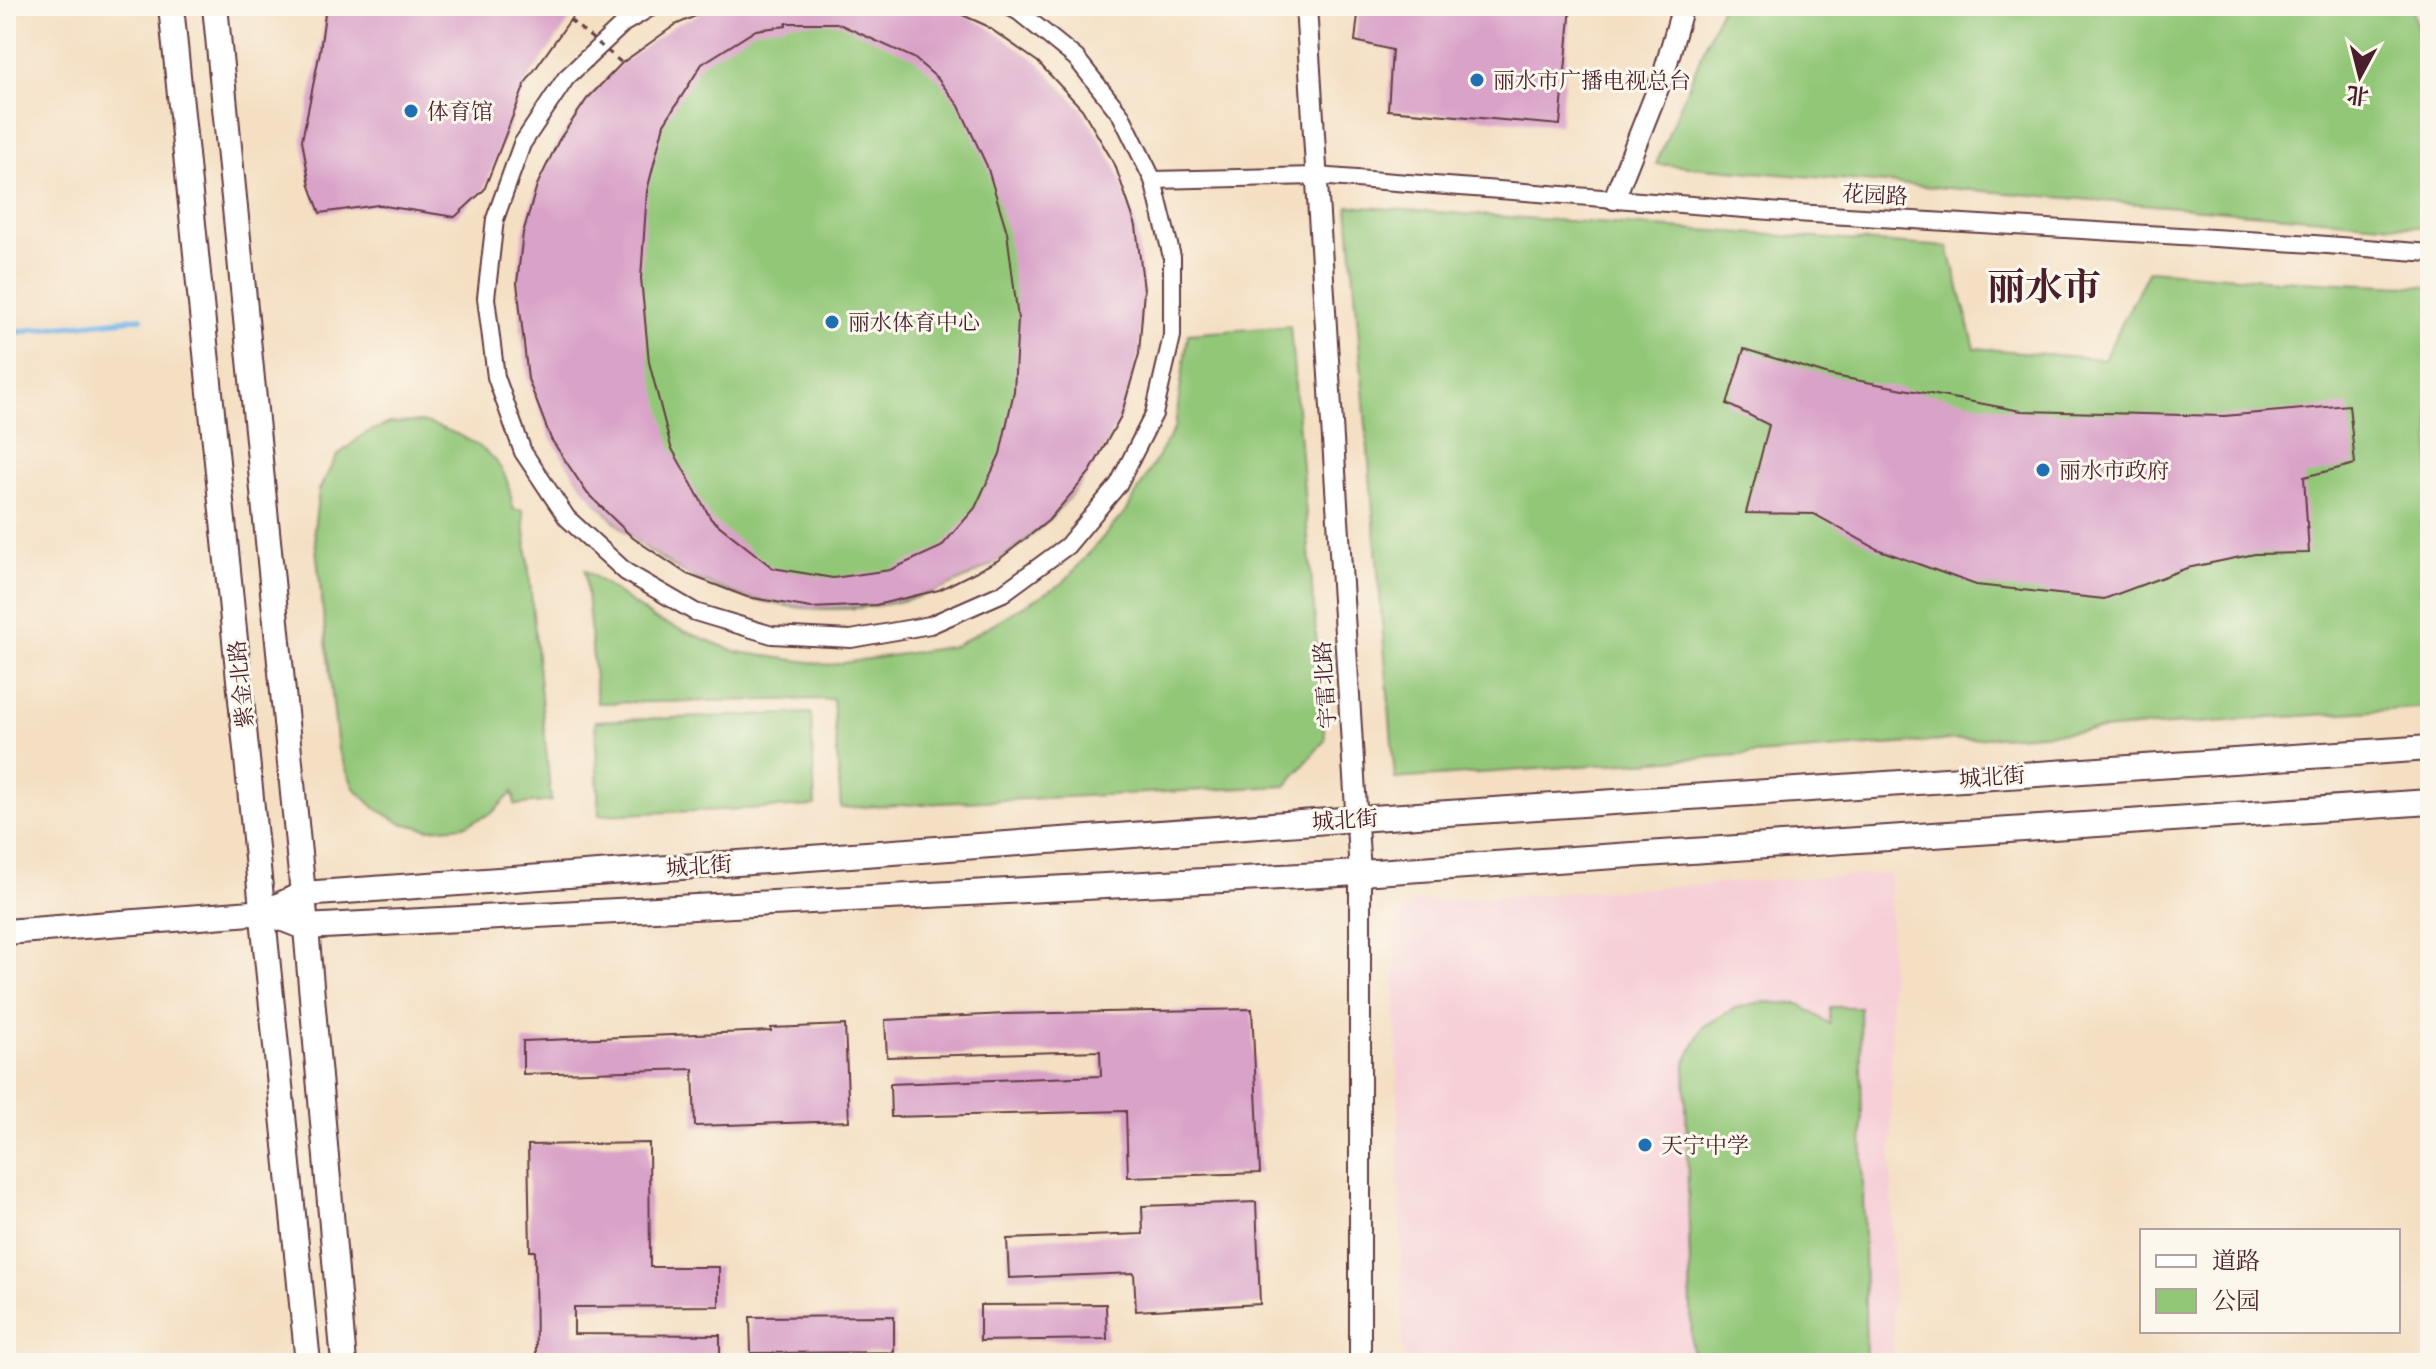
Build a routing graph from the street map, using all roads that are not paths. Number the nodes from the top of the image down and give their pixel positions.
1 (171, 6) edge
2 (215, 6) edge
3 (653, 6) edge
4 (1008, 6) edge
5 (1306, 6) edge
6 (1683, 6) edge
7 (1317, 176) junction
8 (1153, 180) junction
9 (1614, 199) junction
10 (2430, 253) edge
11 (2430, 748) edge
12 (2430, 802) edge
13 (1357, 819) junction
14 (1360, 873) junction
15 (303, 894) junction
16 (265, 912) junction
17 (304, 927) junction
18 (6, 932) edge
19 (308, 1363) edge
20 (344, 1363) edge
21 (1360, 1363) edge

1 - 16 main road, 紫金北路
2 - 15 main road, 紫金北路
3 - 8 street
4 - 8 street
5 - 7 street, 宇雷北路
6 - 9 street
7 - 8 street, 花园路
7 - 9 street, 花园路
7 - 13 street, 宇雷北路
9 - 10 street, 花园路
11 - 13 main road, 城北街
12 - 14 main road, 城北街
13 - 14 street, 宇雷北路
13 - 15 main road, 城北街
14 - 17 main road, 城北街
14 - 21 street, 宇雷北路
15 - 16 main road, 城北街
15 - 17 main road, 紫金北路
16 - 17 main road, 城北街
16 - 18 main road, 城北街
16 - 19 main road, 紫金北路
17 - 20 main road, 紫金北路

